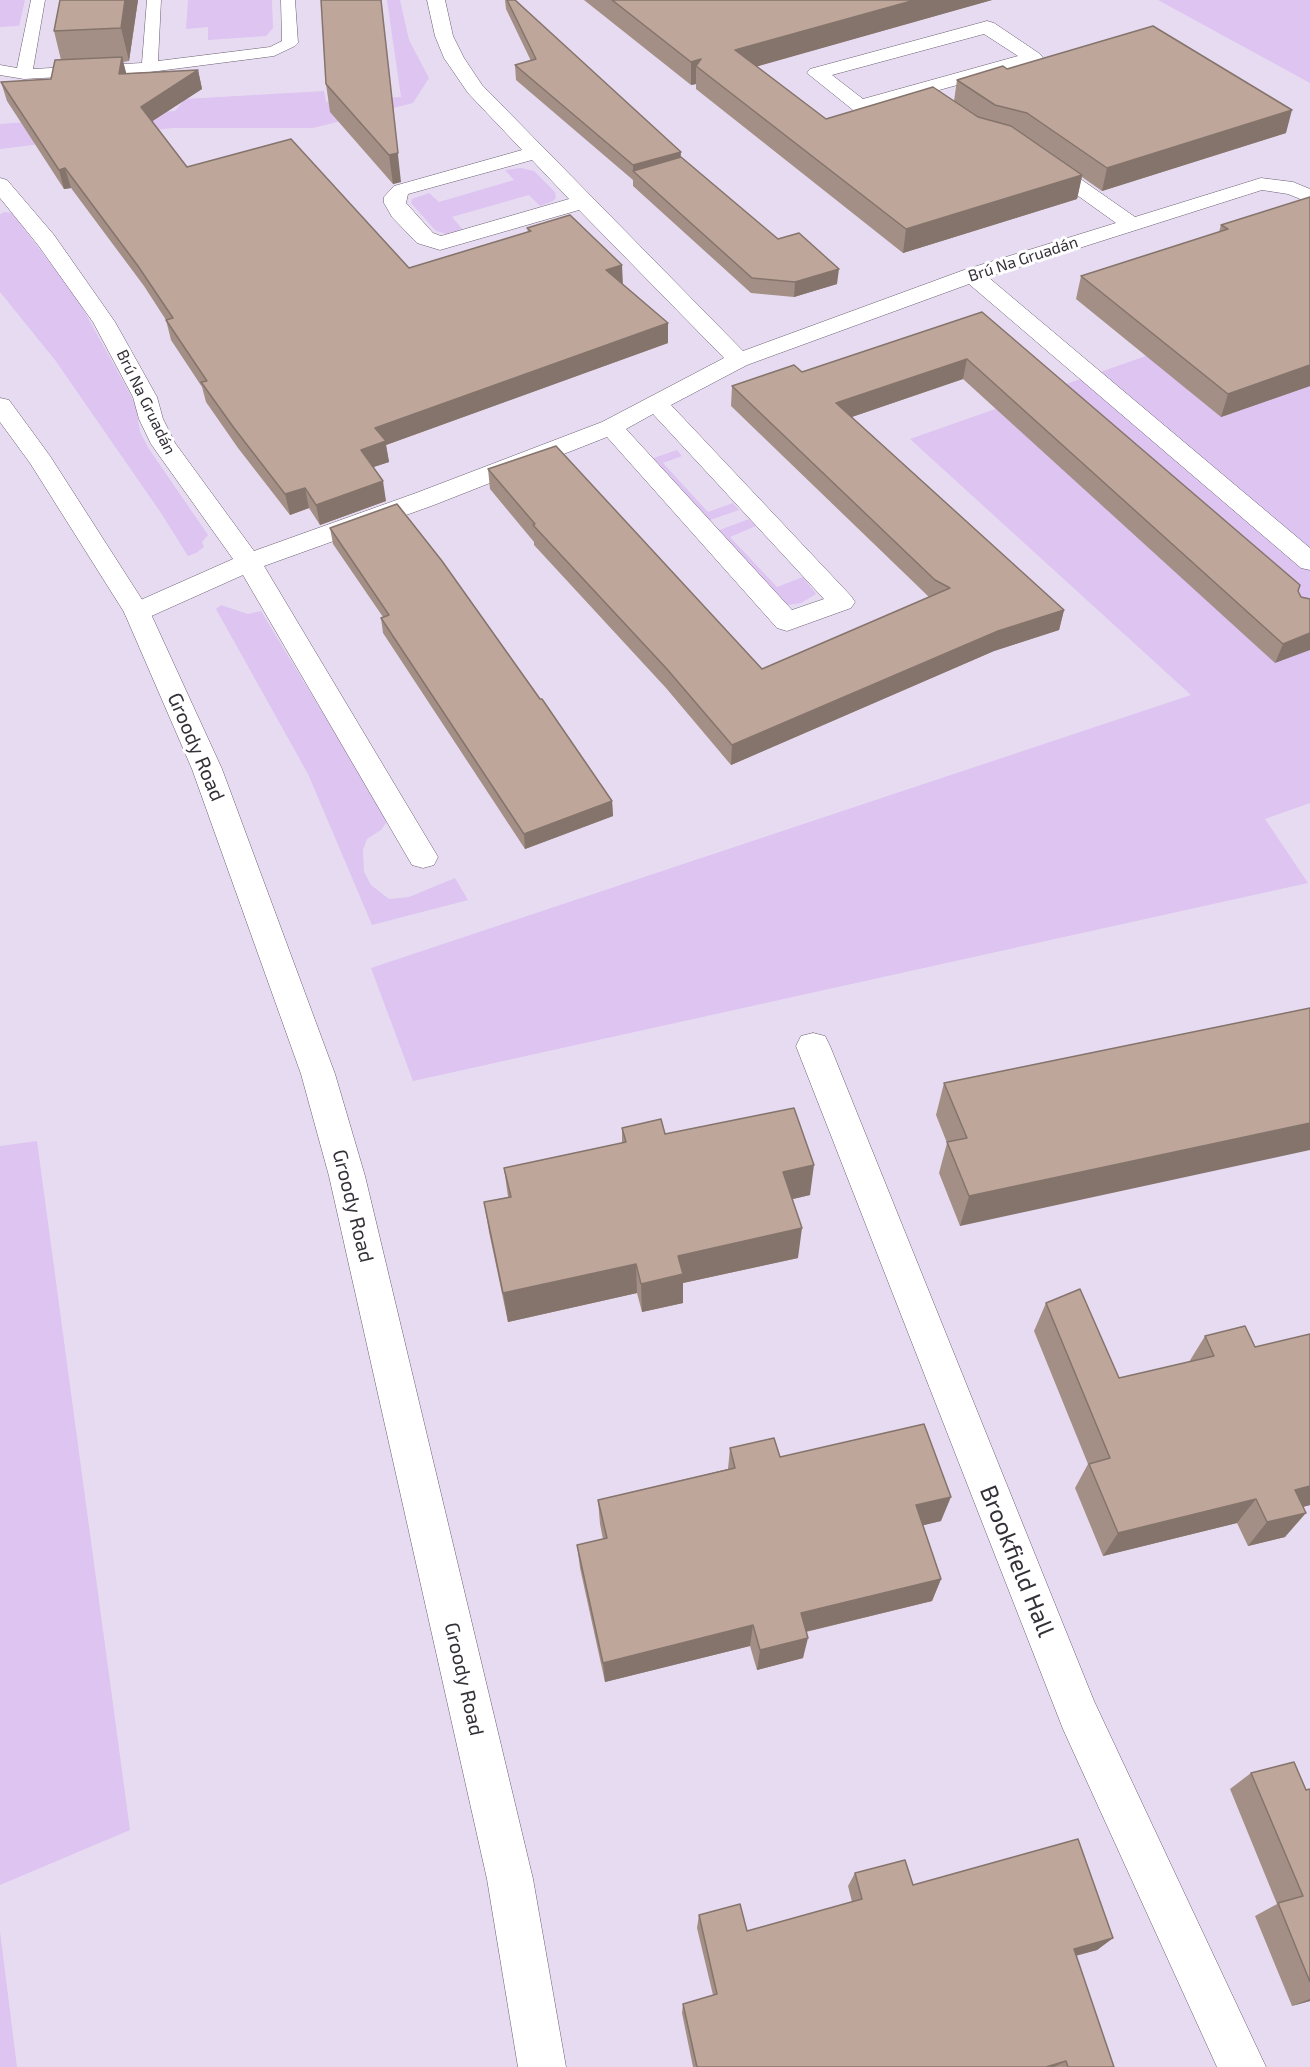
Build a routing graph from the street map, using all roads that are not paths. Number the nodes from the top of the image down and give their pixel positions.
1 (38, 0) edge
2 (154, 0) edge
3 (288, 0) edge
4 (436, 0) edge
5 (150, 67) junction
6 (0, 70) edge
7 (24, 74) junction
8 (918, 90) junction
9 (936, 103) edge
10 (1025, 149) edge
11 (535, 153) junction
12 (0, 184) edge
13 (1310, 197) edge
14 (583, 202) junction
15 (1131, 224) junction
16 (972, 275) junction
17 (739, 360) junction
18 (655, 402) junction
19 (0, 405) edge
20 (611, 427) junction
21 (249, 562) junction
22 (1310, 562) edge
23 (137, 612) junction
24 (423, 857) dead end
25 (813, 1046) dead end
26 (542, 2067) edge
27 (1242, 2067) edge

1 - 7 lane
2 - 5 lane
3 - 5 lane
4 - 11 street
5 - 7 lane
6 - 7 lane
8 - 8 street
8 - 9 street
10 - 15 street
11 - 14 street
11 - 14 street
12 - 21 street, Brú Na Gruadán
13 - 15 street, Brú Na Gruadán
14 - 17 street
15 - 16 street, Brú Na Gruadán
16 - 17 street, Brú Na Gruadán
16 - 22 street
17 - 18 street, Brú Na Gruadán
18 - 20 street, Brú Na Gruadán
18 - 20 street
19 - 23 street, Groody Road
20 - 21 street, Brú Na Gruadán
21 - 23 street, Brú Na Gruadán
21 - 24 street, Brú Na Gruadán
23 - 26 street, Groody Road
25 - 27 street, Brookfield Hall

